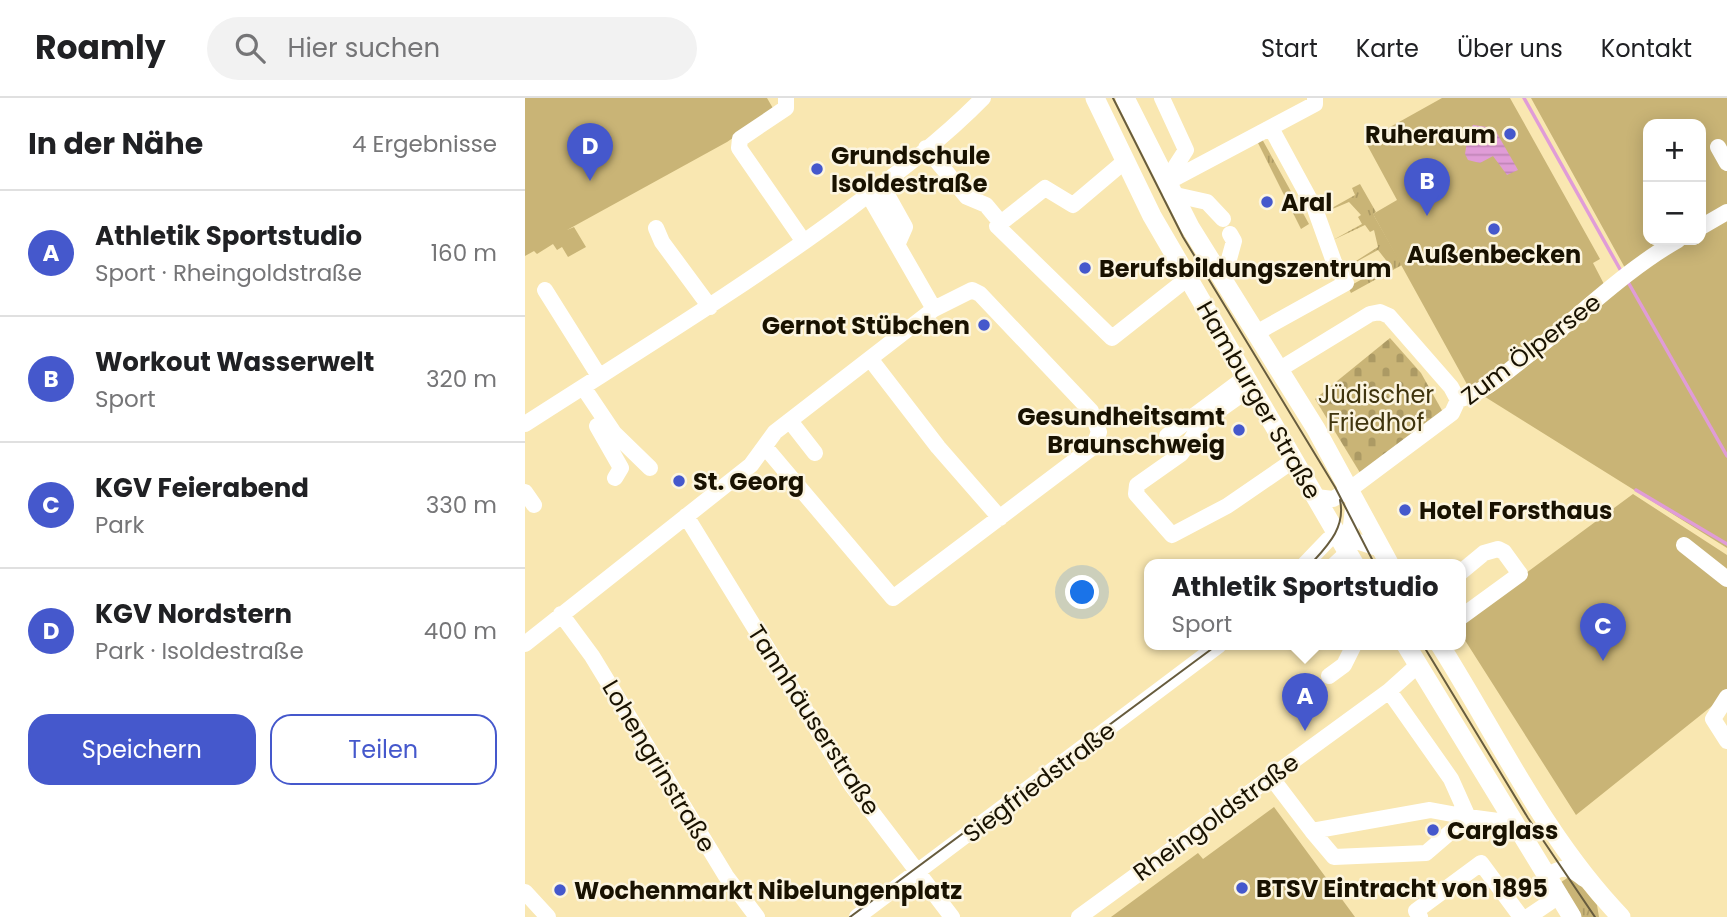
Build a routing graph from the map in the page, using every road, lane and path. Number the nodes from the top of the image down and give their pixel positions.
1 (786, 98) edge
2 (983, 98) edge
3 (1095, 98) edge
4 (1125, 98) edge
5 (1162, 98) edge
6 (1315, 98) edge
7 (1271, 128) junction
8 (1718, 147) dead end
9 (926, 148) junction
10 (1125, 161) junction
11 (1727, 163) edge
12 (875, 189) junction
13 (1169, 189) junction
14 (1727, 212) edge
15 (1223, 219) dead end
16 (1001, 223) junction
17 (1706, 224) edge
18 (656, 228) dead end
19 (1230, 234) dead end
20 (804, 242) junction
21 (1670, 245) edge
22 (1188, 278) junction
23 (1223, 281) junction
24 (544, 290) dead end
25 (710, 307) junction
26 (934, 309) junction
27 (1256, 333) junction
28 (871, 360) junction
29 (1280, 369) junction
30 (599, 376) junction
31 (1249, 382) junction
32 (579, 389) junction
33 (1458, 400) junction
34 (790, 421) junction
35 (525, 424) edge
36 (1167, 436) dead end
37 (765, 447) junction
38 (815, 453) dead end
39 (1294, 460) junction
40 (650, 468) dead end
41 (615, 478) dead end
42 (1351, 494) junction
43 (1315, 497) junction
44 (686, 516) junction
45 (1000, 518) junction
46 (1684, 545) dead end
47 (1345, 551) edge
48 (1385, 557) edge
49 (1310, 559) edge
50 (1466, 568) edge
51 (1727, 579) edge
52 (1466, 613) edge
53 (561, 614) junction
54 (525, 644) edge
55 (1212, 650) edge
56 (1352, 650) edge
57 (1409, 650) edge
58 (1443, 650) edge
59 (1418, 664) junction
60 (1329, 676) dead end
61 (1389, 691) junction
62 (1727, 697) edge
63 (1727, 741) edge
64 (1271, 777) junction
65 (1468, 817) junction
66 (1513, 823) junction
67 (1313, 831) junction
68 (918, 873) junction
69 (1547, 876) junction
70 (1588, 882) junction
71 (525, 892) edge
72 (1559, 895) junction
73 (1102, 911) edge
74 (548, 917) edge
75 (757, 917) edge
76 (857, 917) edge
77 (952, 917) edge
78 (1079, 917) edge
79 (1420, 917) edge
80 (1521, 917) edge
81 (1528, 917) edge
82 (1572, 917) edge
83 (1621, 917) edge

1 - 20 street
2 - 9 street
3 - 10 main road, Hamburger Straße
4 - 13 main road, Hamburger Straße
5 - 13 street
6 - 7 street
7 - 13 street
7 - 27 street
8 - 11 street
9 - 12 street
9 - 16 street
10 - 16 street
10 - 22 main road, Hamburger Straße
12 - 20 street
12 - 26 street
13 - 15 street
13 - 23 main road, Hamburger Straße
14 - 17 street
16 - 22 street
18 - 25 street
19 - 23 street
20 - 25 street
21 - 33 street, Zum Ölpersee
22 - 31 main road, Hamburger Straße
23 - 27 main road, Hamburger Straße
24 - 30 street
25 - 30 street
26 - 28 street
26 - 45 street
27 - 29 main road, Hamburger Straße
28 - 34 street
28 - 45 street
29 - 33 street
29 - 42 main road, Hamburger Straße
30 - 32 street
31 - 36 street
31 - 39 main road, Hamburger Straße
31 - 39 street
32 - 35 street
32 - 40 street
32 - 41 street
33 - 42 street, Zum Ölpersee
34 - 37 street
34 - 38 street
37 - 44 street
37 - 45 street
39 - 43 main road, Hamburger Straße
42 - 43 street, Zum Ölpersee
42 - 47 street, Hamburger Straße
42 - 48 main road, Hamburger Straße
43 - 47 main road, Hamburger Straße
44 - 53 street
44 - 68 street, Tannhäuserstraße
46 - 51 street
47 - 48 street
47 - 49 street
50 - 52 street
53 - 54 street
53 - 75 street, Lohengrinstraße
55 - 68 street, Siegfriedstraße
56 - 60 street
57 - 59 main road
58 - 70 main road
59 - 61 street, Rheingoldstraße
59 - 66 main road
61 - 64 street, Rheingoldstraße
61 - 65 street
62 - 63 street
64 - 67 street
64 - 73 street, Rheingoldstraße
65 - 66 street
65 - 67 street
65 - 67 street
66 - 69 main road
68 - 76 street, Siegfriedstraße
68 - 77 street, Tannhäuserstraße
69 - 70 street
69 - 72 main road
70 - 83 main road
71 - 74 street
72 - 81 street
72 - 82 main road
73 - 78 street, Rheingoldstraße
79 - 80 street

